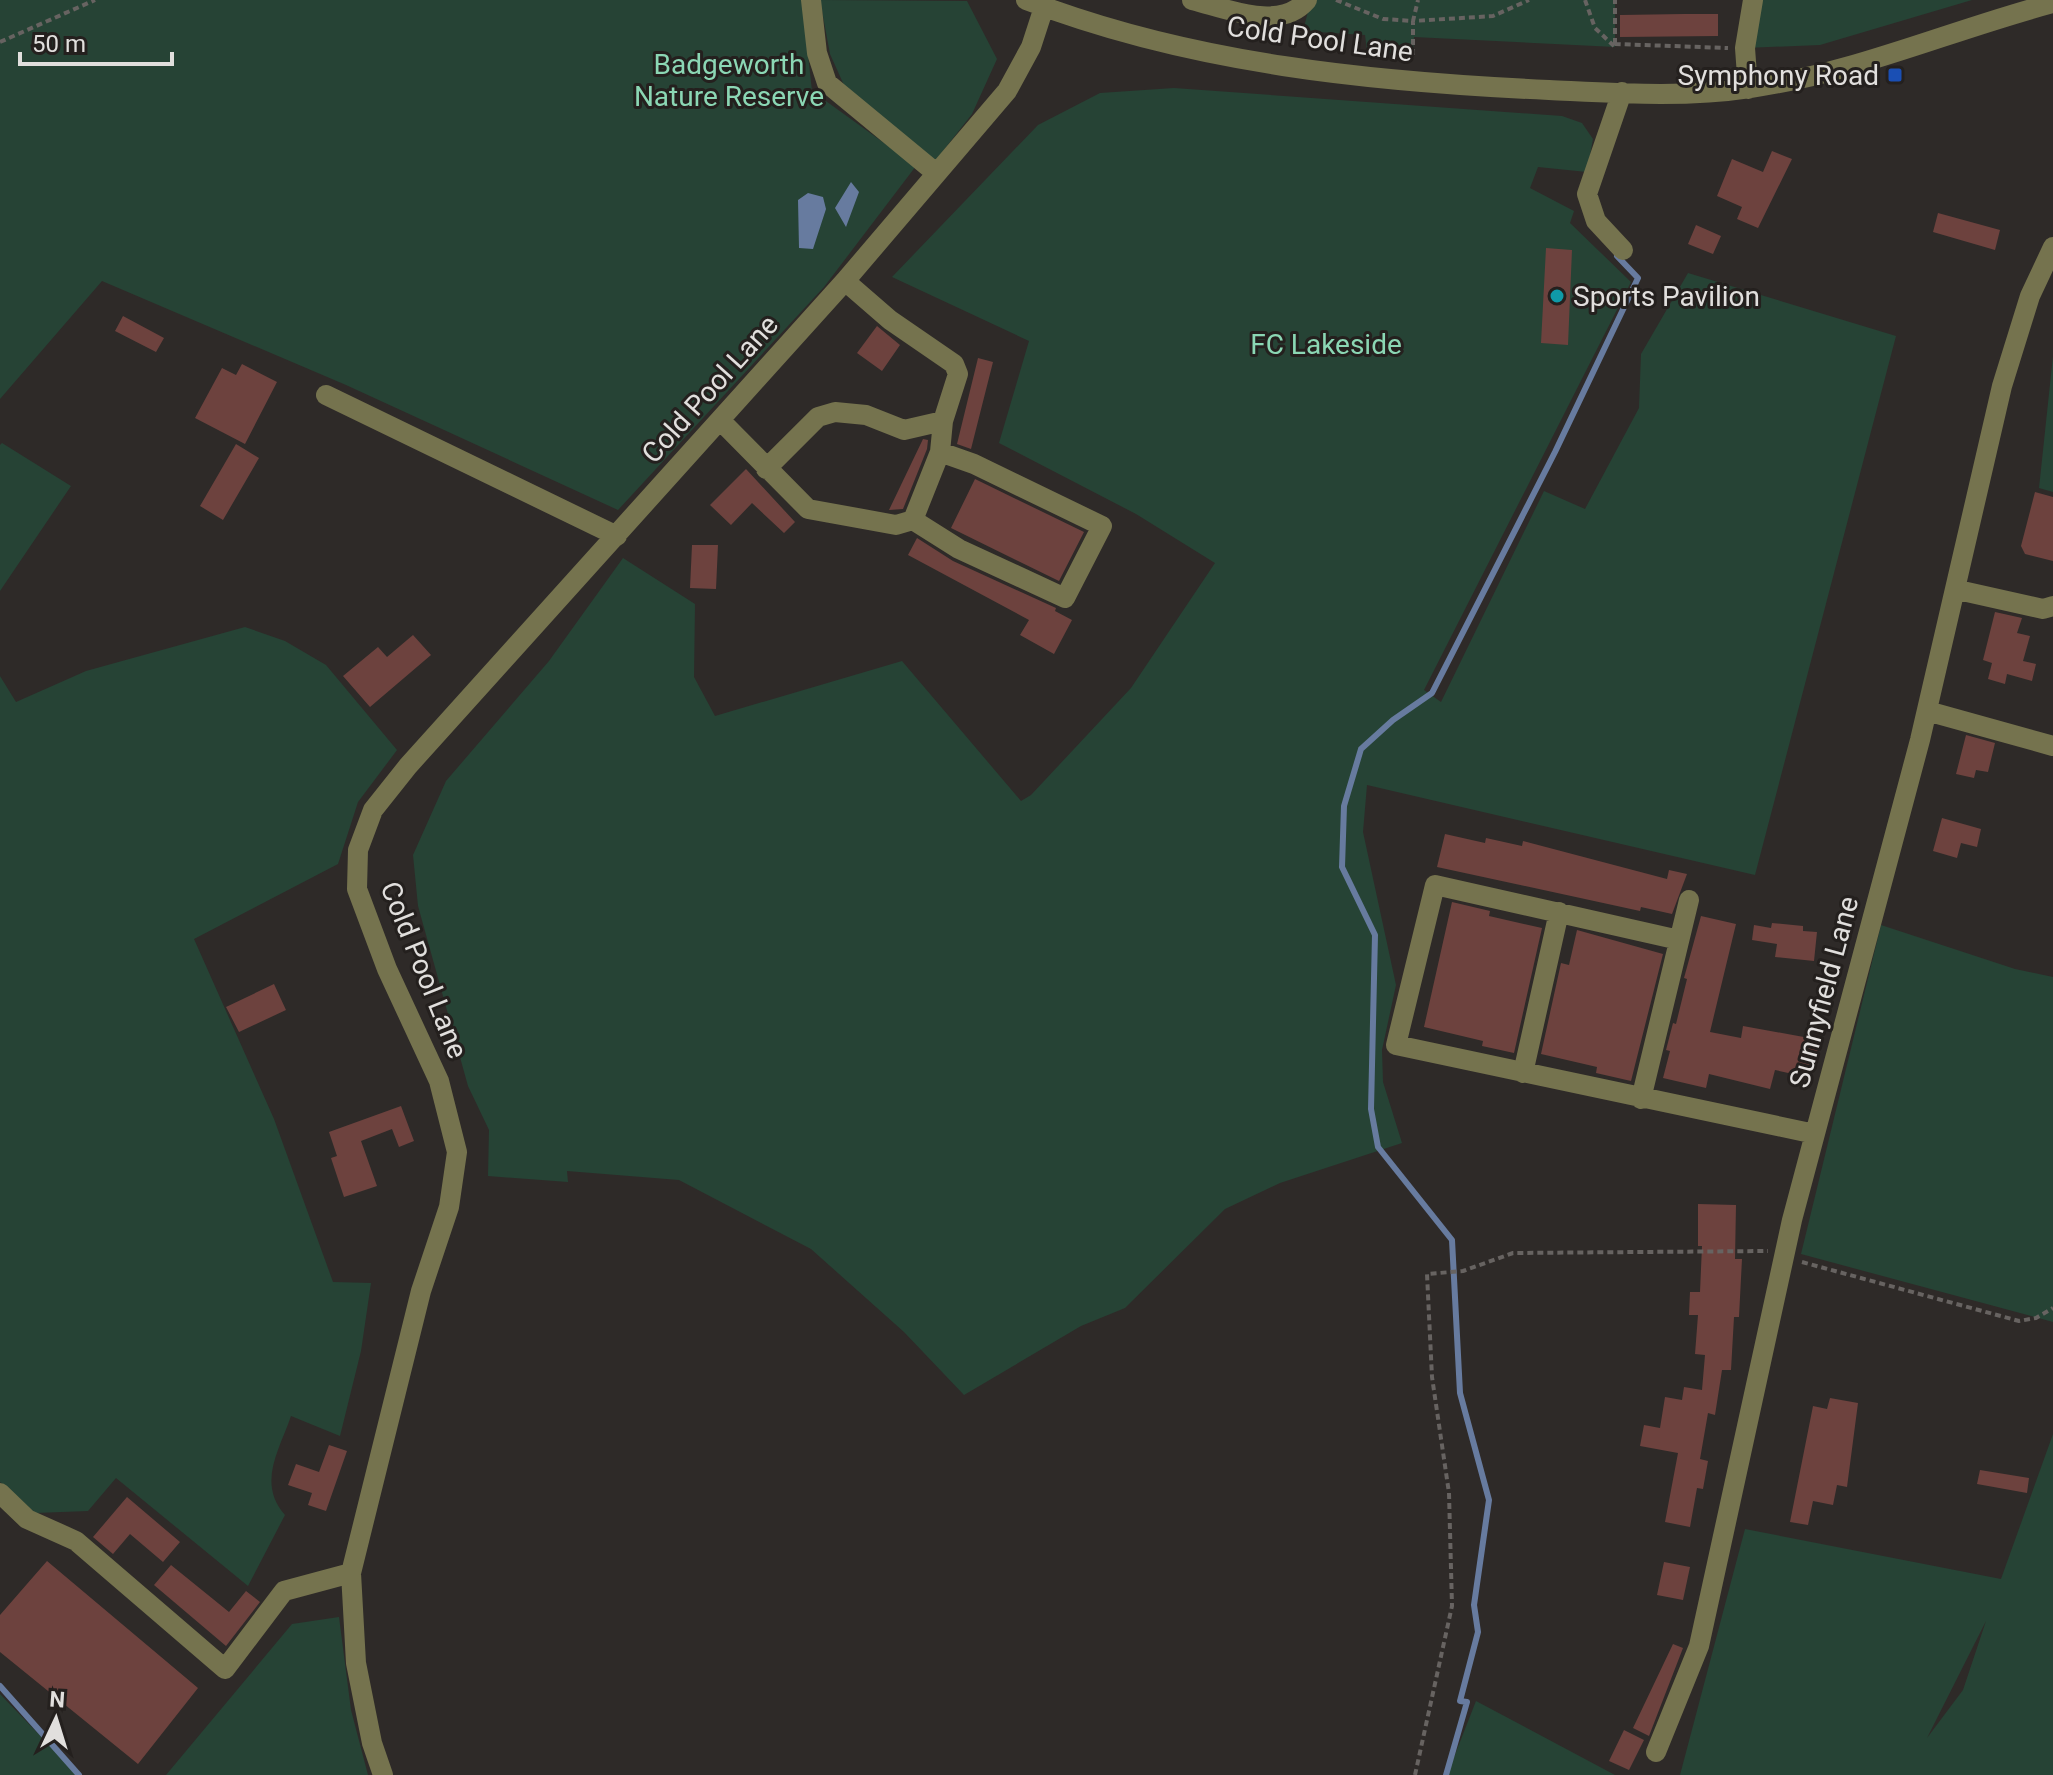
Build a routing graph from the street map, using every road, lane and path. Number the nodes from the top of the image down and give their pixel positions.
1 (95, 0) edge
2 (811, 0) edge
3 (1192, 0) edge
4 (1307, 0) edge
5 (1336, 0) edge
6 (1418, 0) edge
7 (1529, 0) edge
8 (1585, 0) edge
9 (1615, 0) edge
10 (1753, 0) edge
11 (2053, 3) edge
12 (1035, 4) edge
13 (1413, 21) junction
14 (0, 42) edge
15 (1615, 44) junction
16 (1745, 48) junction
17 (1413, 55) dead end
18 (1748, 89) junction
19 (1622, 92) junction
20 (936, 173) junction
21 (2053, 247) edge
22 (1623, 250) dead end
23 (845, 281) junction
24 (326, 395) dead end
25 (720, 420) junction
26 (943, 421) junction
27 (940, 452) junction
28 (766, 469) junction
29 (913, 520) junction
30 (617, 536) junction
31 (1958, 590) junction
32 (2053, 606) edge
33 (1927, 711) junction
34 (2053, 746) edge
35 (1689, 900) dead end
36 (1559, 912) junction
37 (1679, 940) junction
38 (1523, 1073) junction
39 (1641, 1099) junction
40 (1815, 1134) junction
41 (1785, 1257) junction
42 (2053, 1308) edge
43 (0, 1493) edge
44 (351, 1573) junction
45 (1656, 1752) dead end
46 (383, 1775) edge
47 (1415, 1775) edge

1 - 14 path
2 - 20 street
3 - 4 street
5 - 13 path
6 - 13 path
7 - 13 path
8 - 15 path
9 - 15 path
10 - 16 street
11 - 18 street, Cold Pool Lane
12 - 19 street, Cold Pool Lane
12 - 20 street, Cold Pool Lane
13 - 17 path
15 - 16 path
16 - 18 street
18 - 19 street, Cold Pool Lane
19 - 22 street
20 - 23 street, Cold Pool Lane
21 - 31 street, Sunnyfield Lane
23 - 25 street, Cold Pool Lane
23 - 26 street
24 - 30 street
25 - 28 street
25 - 30 street, Cold Pool Lane
26 - 27 street
26 - 28 street
27 - 29 street
27 - 29 street
28 - 29 street
30 - 44 street, Cold Pool Lane
31 - 32 street
31 - 33 street, Sunnyfield Lane
33 - 34 street
33 - 40 street, Sunnyfield Lane
35 - 37 street
36 - 37 street
36 - 38 street
36 - 38 street
37 - 39 street
38 - 39 street
39 - 40 street
40 - 41 street, Sunnyfield Lane
41 - 42 path
41 - 45 street, Sunnyfield Lane
41 - 47 path
43 - 44 street
44 - 46 street, Cold Pool Lane

